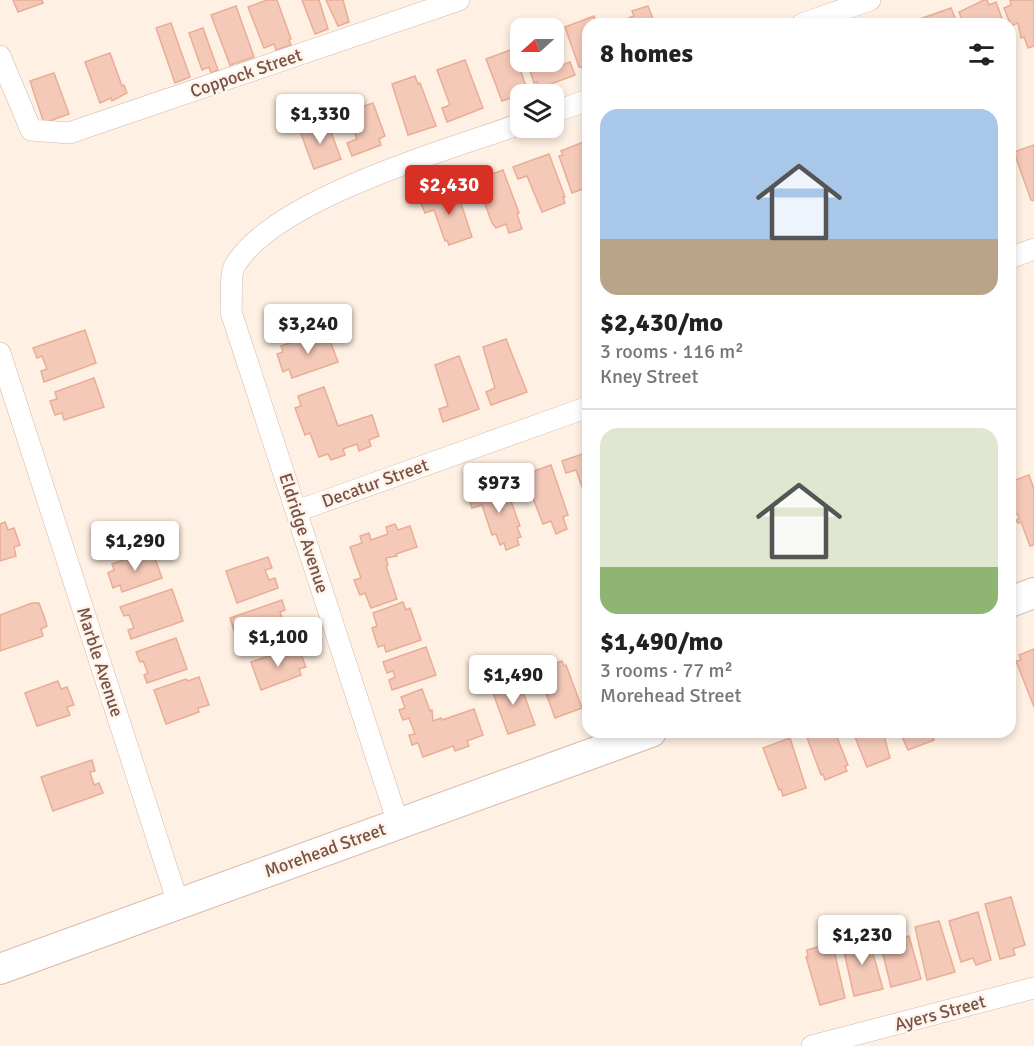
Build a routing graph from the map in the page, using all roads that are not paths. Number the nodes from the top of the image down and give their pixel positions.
1 (459, 0) edge
2 (870, 0) edge
3 (819, 18) edge
4 (0, 56) edge
5 (582, 102) edge
6 (564, 108) edge
7 (510, 128) edge
8 (1034, 249) edge
9 (1016, 256) edge
10 (0, 353) edge
11 (582, 409) edge
12 (297, 511) junction
13 (1034, 593) edge
14 (1016, 600) edge
15 (634, 738) edge
16 (398, 823) junction
17 (178, 903) junction
18 (0, 969) edge
19 (1034, 988) edge
20 (812, 1046) edge

1 - 4 street, Coppock Street
2 - 3 street
5 - 6 street
7 - 12 street, Eldridge Avenue
8 - 9 street
10 - 17 street, Marble Avenue
11 - 12 street, Decatur Street
12 - 16 street, Eldridge Avenue
13 - 14 street
15 - 16 street, Morehead Street
16 - 17 street, Morehead Street
17 - 18 street, Morehead Street
19 - 20 street, Ayers Street

